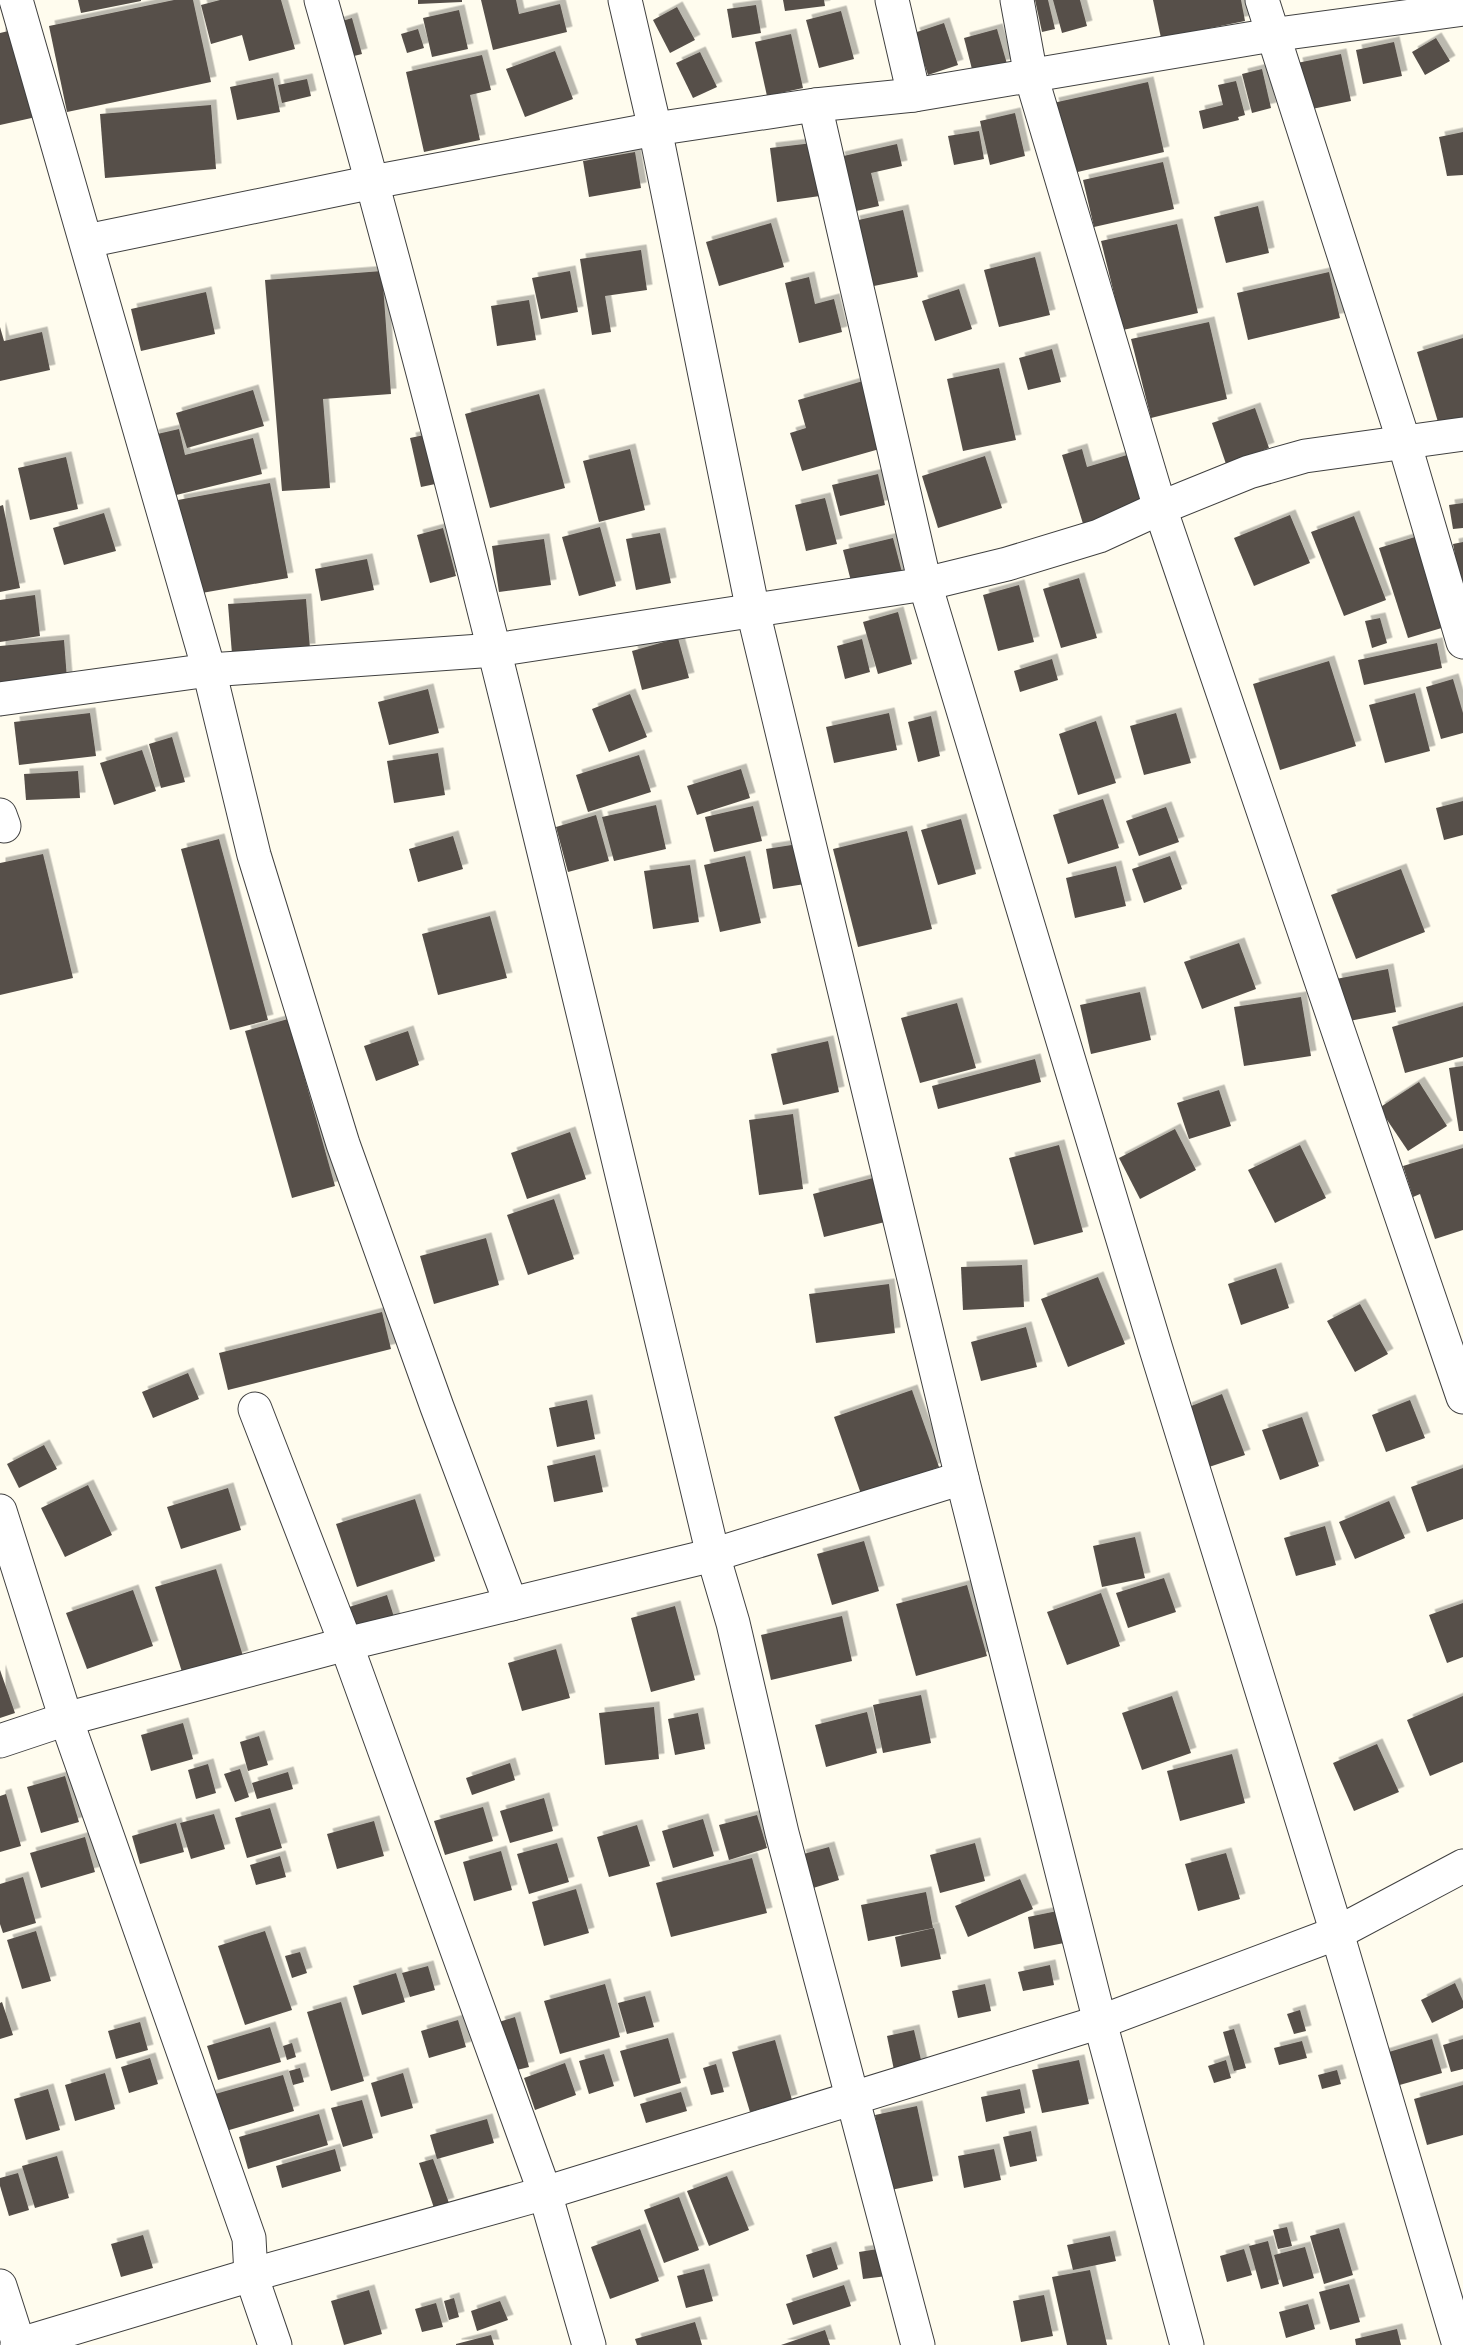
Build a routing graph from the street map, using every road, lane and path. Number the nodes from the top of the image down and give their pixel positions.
1 (16, 0) edge
2 (321, 0) edge
3 (625, 0) edge
4 (892, 0) edge
5 (1017, 0) edge
6 (1262, 0) edge
7 (1463, 9) edge
8 (1272, 35) junction
9 (1030, 76) junction
10 (914, 95) junction
11 (815, 105) junction
12 (655, 129) junction
13 (373, 182) junction
14 (87, 241) junction
15 (1463, 434) edge
16 (1404, 442) junction
17 (1160, 508) junction
18 (925, 584) junction
19 (753, 611) junction
20 (1463, 642) edge
21 (495, 650) junction
22 (209, 670) junction
23 (0, 699) edge
24 (1463, 1397) edge
25 (255, 1409) dead end
26 (962, 1478) junction
27 (0, 1510) edge
28 (713, 1555) junction
29 (511, 1604) junction
30 (346, 1644) junction
31 (66, 1719) junction
32 (0, 1741) edge
33 (1463, 1866) edge
34 (1337, 1933) junction
35 (1100, 2022) junction
36 (854, 2098) junction
37 (545, 2193) junction
38 (251, 2275) junction
39 (0, 2286) edge
40 (18, 2345) edge
41 (275, 2345) edge
42 (589, 2345) edge
43 (918, 2345) edge
44 (1187, 2345) edge
45 (1459, 2345) edge

1 - 14 street
2 - 13 street
3 - 12 street
4 - 10 street
5 - 9 street
6 - 8 street
7 - 8 street
8 - 9 street
8 - 16 street
9 - 10 street
9 - 17 street
10 - 11 street
11 - 12 street
11 - 18 street
12 - 13 street
12 - 19 street
13 - 14 street
13 - 21 street
14 - 22 street
15 - 16 street
16 - 17 street
16 - 20 street
17 - 18 street
17 - 24 street
18 - 19 street
18 - 34 street
19 - 21 street
19 - 26 street
21 - 22 street
21 - 28 street
22 - 23 street
22 - 29 street
25 - 30 street
26 - 28 street
26 - 35 street
27 - 31 street
28 - 29 street
28 - 36 street
29 - 30 street
30 - 31 street
30 - 37 street
31 - 32 street
31 - 38 street
33 - 34 street
34 - 35 street
34 - 45 street
35 - 36 street
35 - 44 street
36 - 37 street
36 - 43 street
37 - 38 street
37 - 42 street
38 - 40 street
38 - 41 street
39 - 40 street

